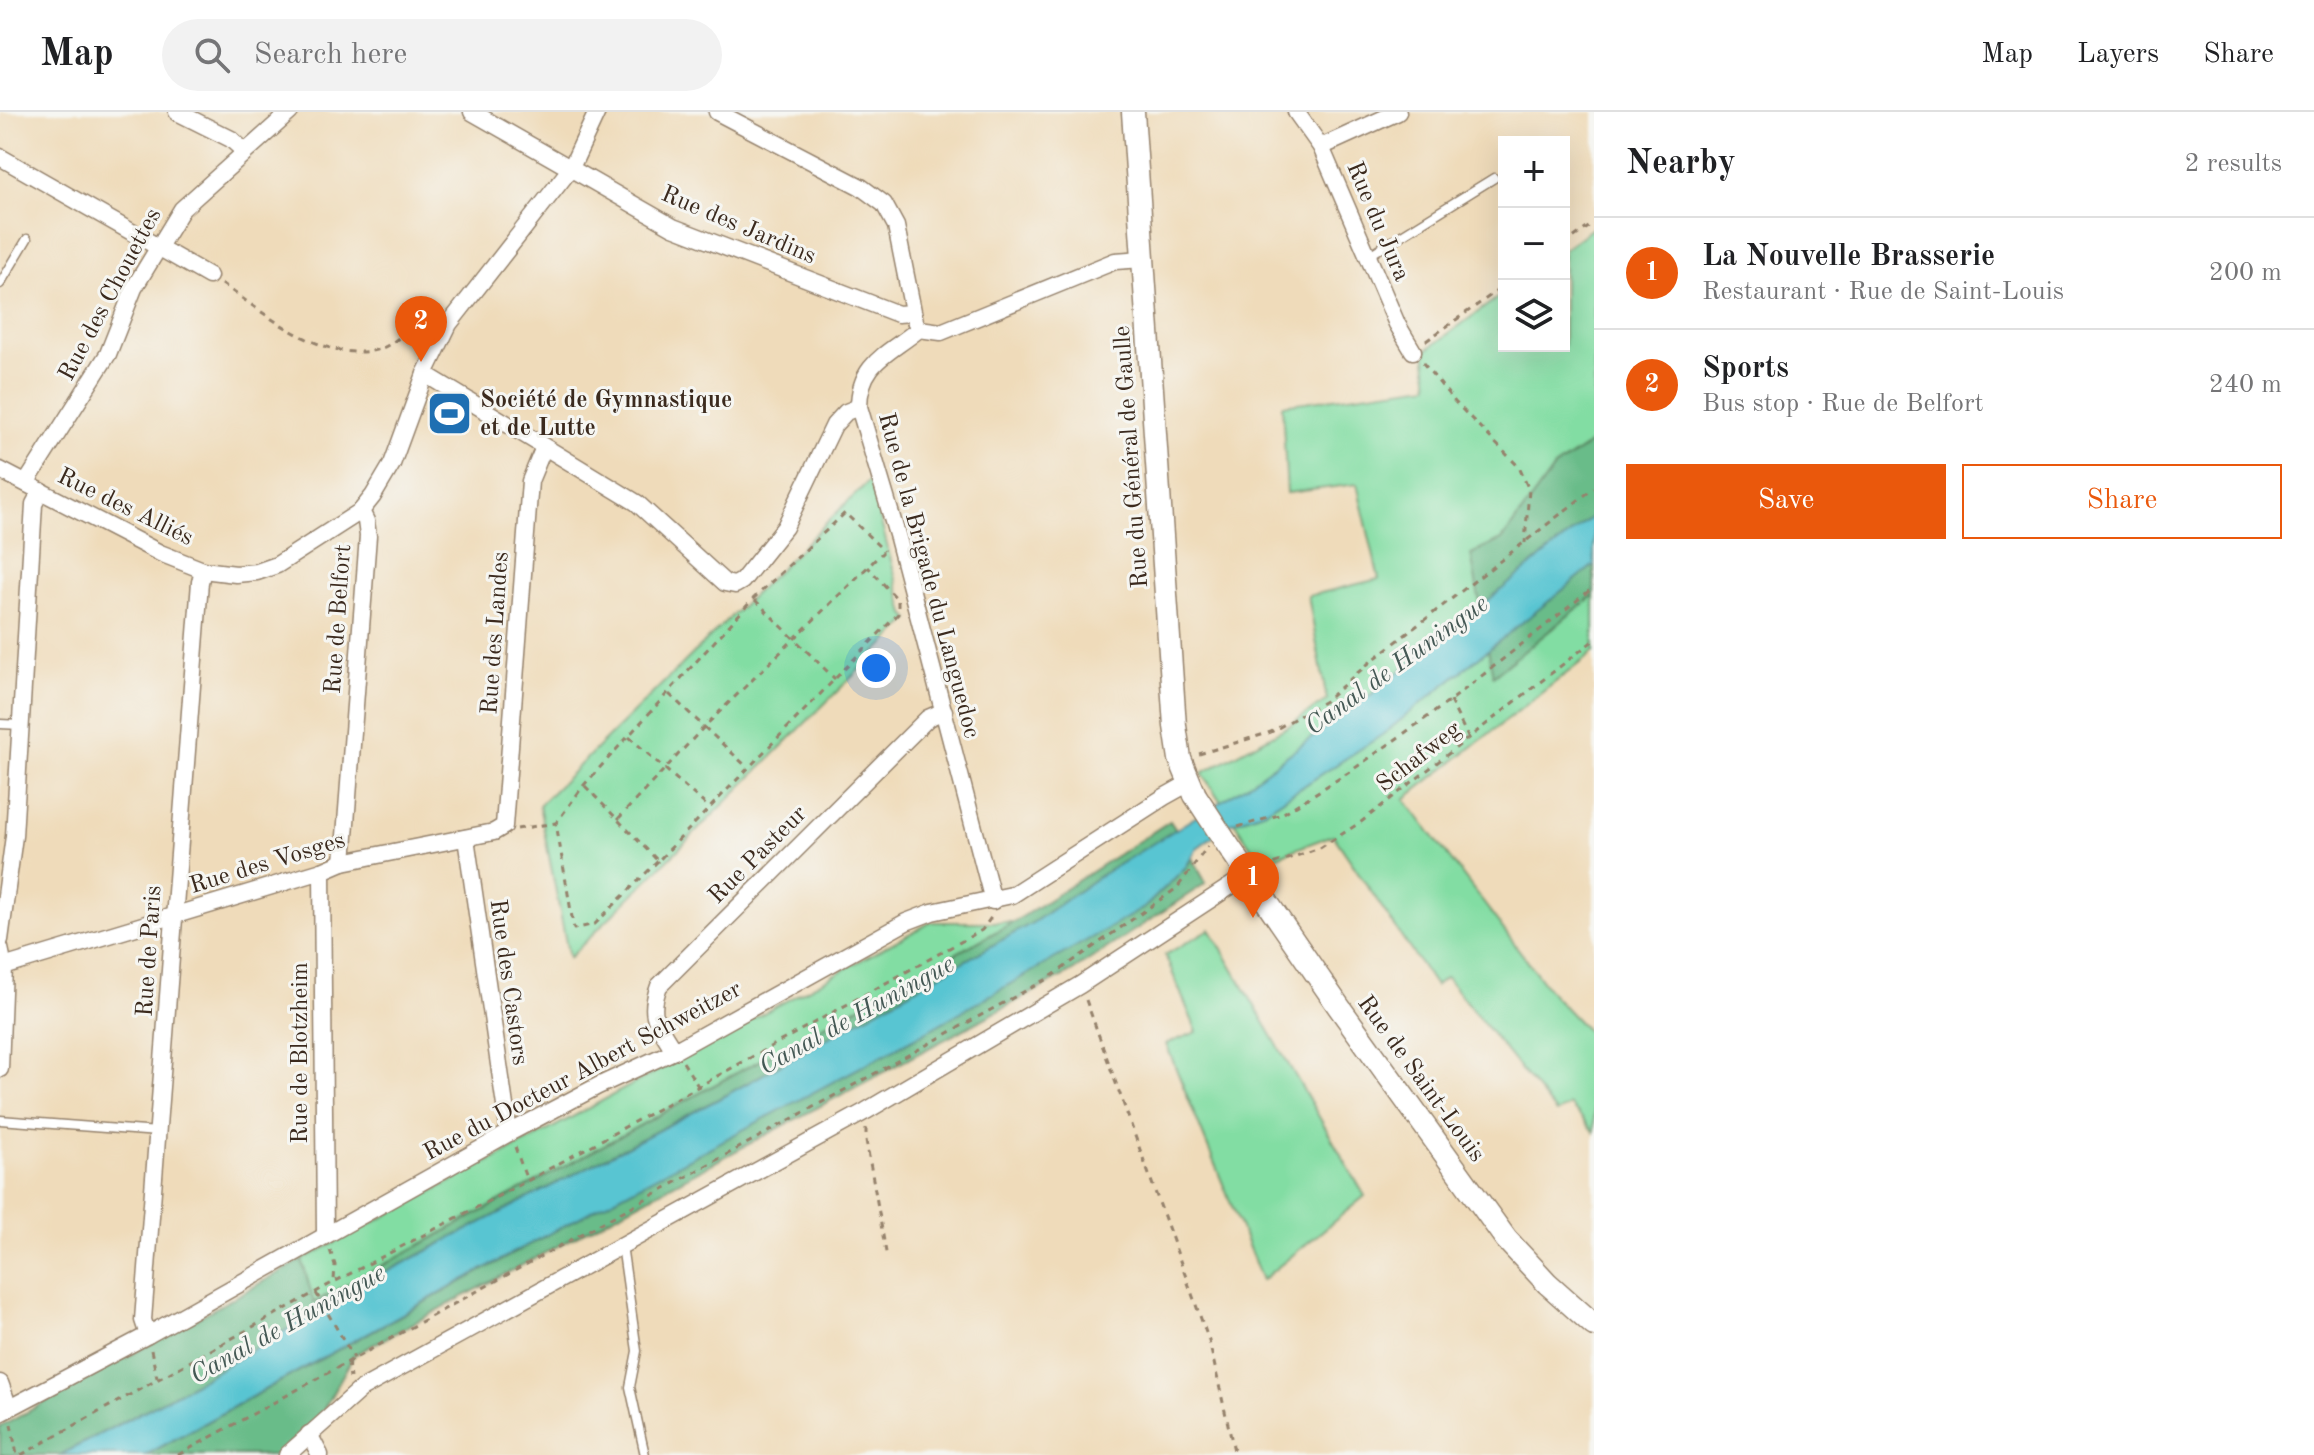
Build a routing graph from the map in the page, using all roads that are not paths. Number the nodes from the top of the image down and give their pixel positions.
1 (177, 112) edge
2 (290, 112) edge
3 (472, 112) edge
4 (597, 112) edge
5 (717, 112) edge
6 (1133, 112) edge
7 (1296, 112) edge
8 (1398, 112) edge
9 (1321, 147) junction
10 (244, 151) junction
11 (0, 157) edge
12 (571, 168) junction
13 (1494, 178) dead end
14 (27, 239) dead end
15 (159, 247) junction
16 (1367, 257) junction
17 (1143, 259) junction
18 (209, 276) road end
19 (0, 284) edge
20 (911, 313) junction
21 (919, 329) junction
22 (1413, 351) road end
23 (425, 374) junction
24 (859, 407) junction
25 (544, 447) junction
26 (0, 470) edge
27 (34, 487) junction
28 (361, 511) junction
29 (203, 570) junction
30 (944, 711) junction
31 (0, 724) edge
32 (22, 725) junction
33 (1192, 789) junction
34 (504, 826) joint
35 (466, 838) junction
36 (1224, 838) joint
37 (343, 862) junction
38 (322, 871) junction
39 (1249, 874) junction
40 (993, 901) junction
41 (175, 914) junction
42 (0, 940) edge
43 (0, 948) edge
44 (2, 967) edge
45 (674, 1051) junction
46 (0, 1069) edge
47 (0, 1120) edge
48 (158, 1132) junction
49 (509, 1133) junction
50 (325, 1234) junction
51 (622, 1245) junction
52 (1594, 1325) edge
53 (148, 1335) junction
54 (0, 1383) edge
55 (4, 1411) edge
56 (309, 1434) junction
57 (287, 1455) edge
58 (320, 1455) edge
59 (645, 1455) edge

1 - 10 street
2 - 10 street, Rue des Chouettes
3 - 12 street, Rue des Jardins
4 - 12 street, Rue de Belfort
5 - 20 street
6 - 17 street, Rue du Général de Gaulle
7 - 9 street, Rue du Jura
8 - 9 street
9 - 16 street, Rue du Jura
10 - 15 street, Rue des Chouettes
11 - 15 street
12 - 20 street, Rue des Jardins
12 - 23 street, Rue de Belfort
13 - 16 lane
14 - 19 lane
15 - 18 street
15 - 27 street, Rue des Chouettes
16 - 22 street, Rue du Jura
17 - 21 street
17 - 33 street, Rue du Général de Gaulle
20 - 21 street
21 - 24 street, Rue de la Brigade du Languedoc
23 - 25 street
23 - 28 street, Rue de Belfort
24 - 25 street
24 - 30 street, Rue de la Brigade du Languedoc
25 - 34 street, Rue des Landes
26 - 27 street, Rue des Alliés
27 - 29 street, Rue des Alliés
27 - 32 street
28 - 29 street, Rue des Alliés
28 - 37 street, Rue de Belfort
29 - 41 street, Rue de Paris
30 - 40 street, Rue de la Brigade du Languedoc
30 - 45 street, Rue Pasteur
31 - 32 lane
32 - 42 street
33 - 36 street, Rue du Général de Gaulle, bridge
33 - 40 street, Rue du Docteur Albert Schweitzer
34 - 35 street, Rue des Vosges
35 - 37 street, Rue des Vosges
35 - 49 street, Rue des Castors
36 - 39 street, Rue de Saint-Louis
37 - 38 street, Rue des Vosges
38 - 41 street, Rue des Vosges
38 - 50 street, Rue de Blotzheim
39 - 51 street
39 - 52 street, Rue de Saint-Louis
40 - 45 street, Rue du Docteur Albert Schweitzer
41 - 44 street, Rue des Vosges
41 - 48 street, Rue de Paris
43 - 44 street
44 - 46 street
45 - 49 street, Rue du Docteur Albert Schweitzer
47 - 48 lane
48 - 53 street, Rue de Paris
49 - 50 street, Rue du Docteur Albert Schweitzer
50 - 53 street, Rue du Docteur Albert Schweitzer
51 - 56 street
51 - 59 lane
53 - 55 street, Rue du Docteur Albert Schweitzer
54 - 55 street
56 - 57 street
56 - 58 street

